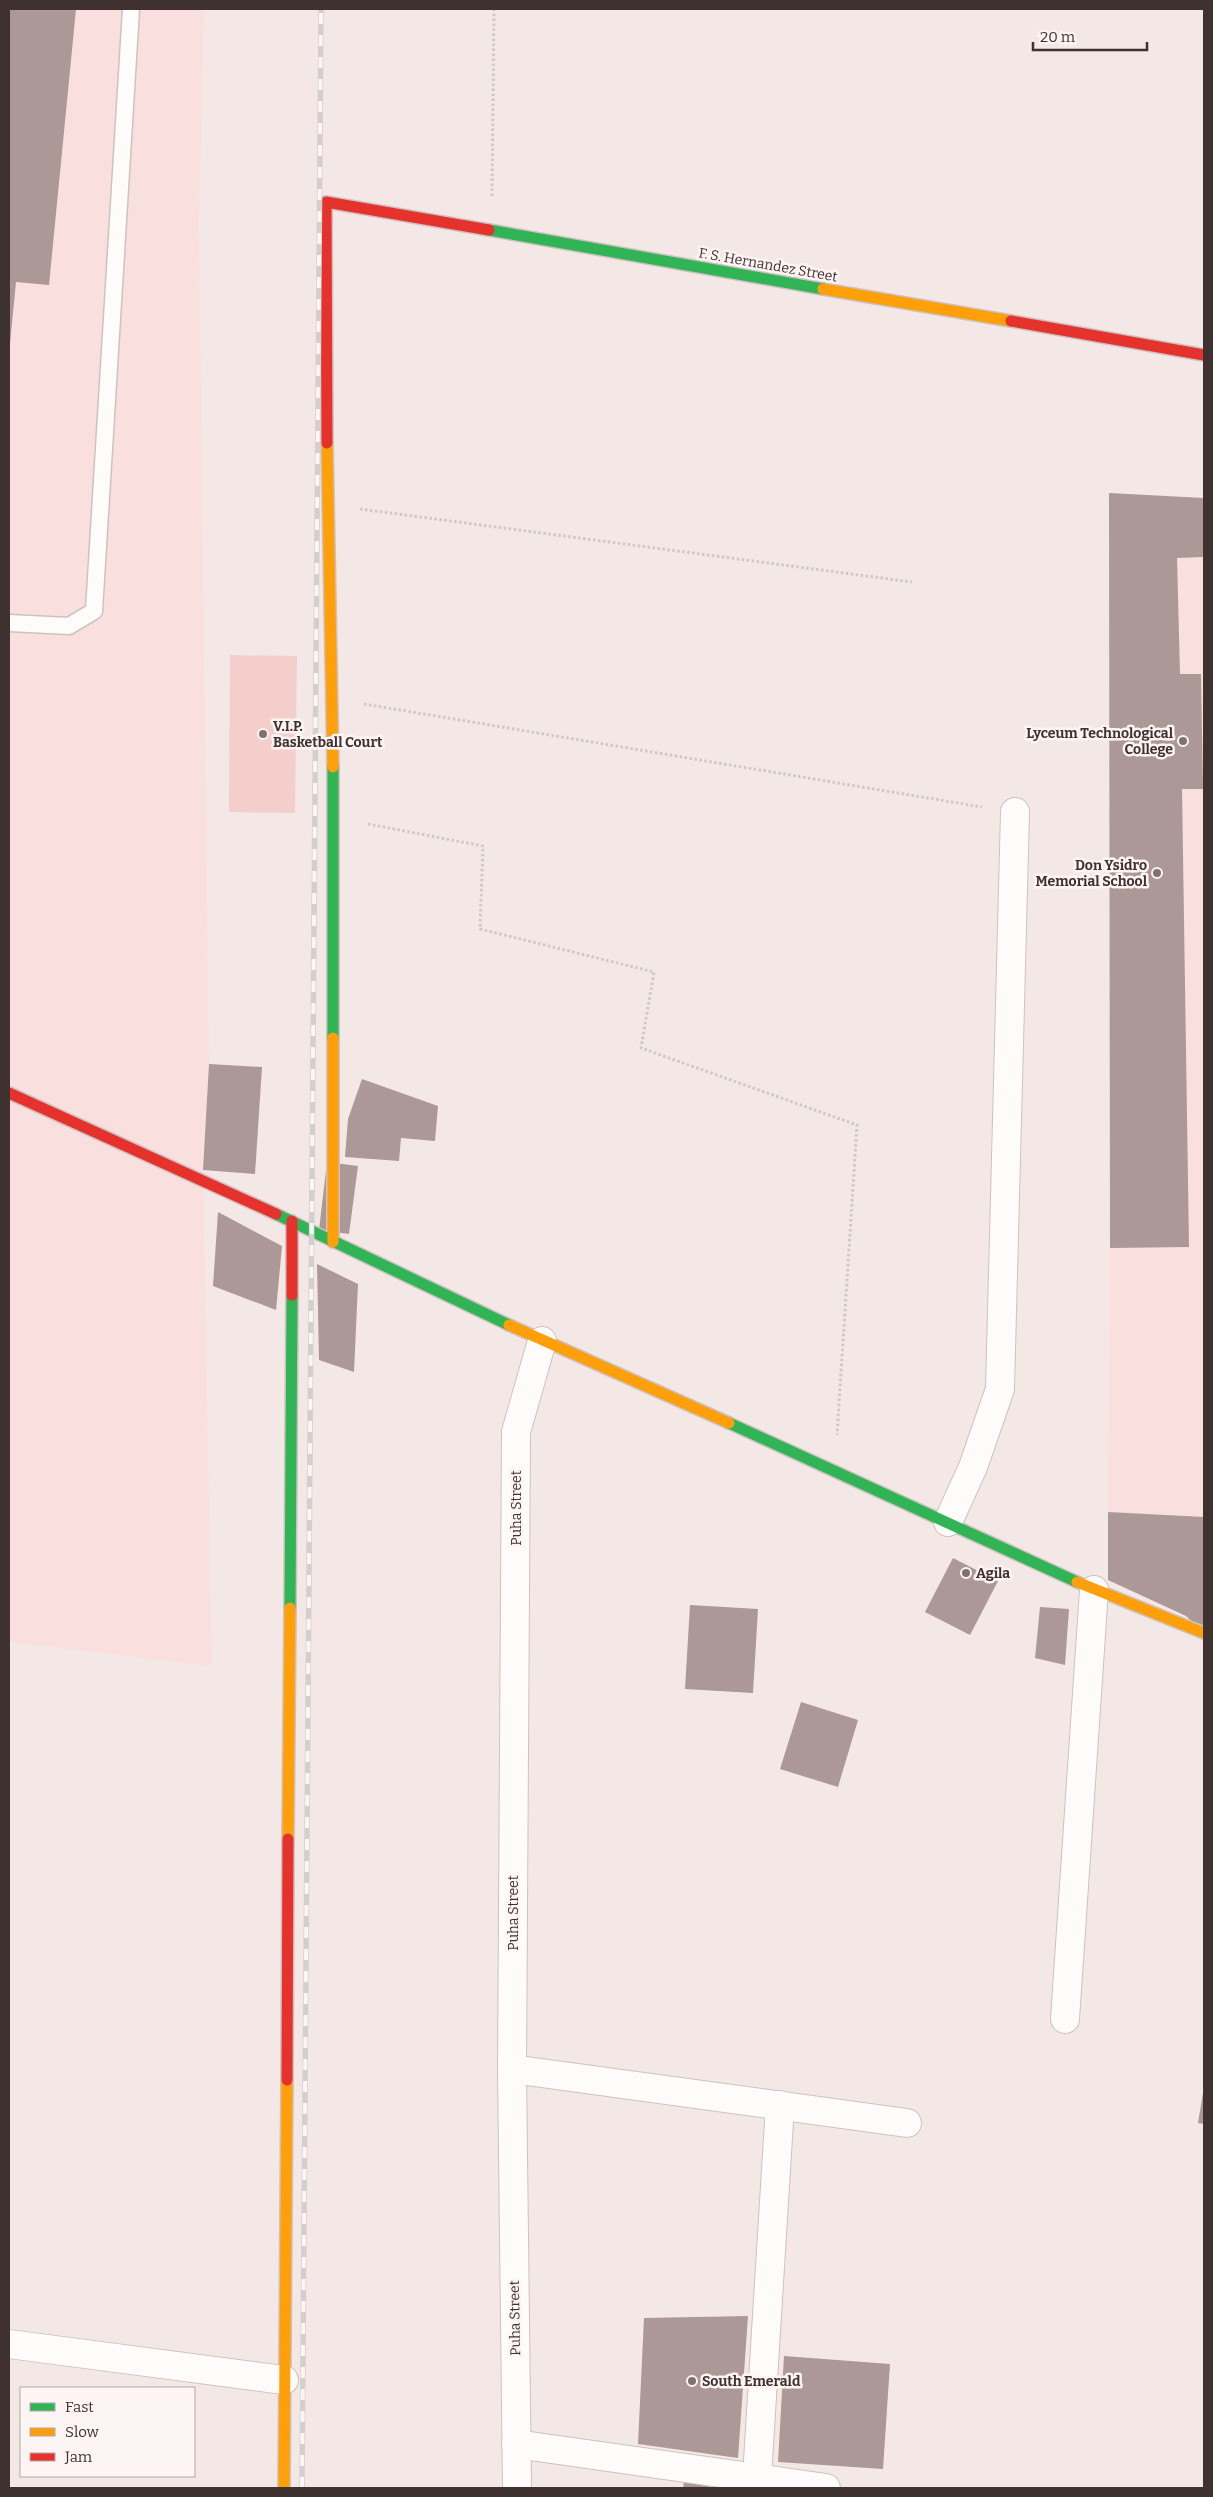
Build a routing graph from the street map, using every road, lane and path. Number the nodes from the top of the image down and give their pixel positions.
1 (131, 9) edge
2 (494, 9) edge
3 (492, 232) junction
4 (1204, 355) edge
5 (327, 504) junction
6 (912, 582) dead end
7 (9, 623) edge
8 (331, 699) junction
9 (1015, 812) joint
10 (334, 817) junction
11 (9, 1093) edge
12 (292, 1221) junction
13 (333, 1242) junction
14 (542, 1341) junction
15 (834, 1470) junction
16 (948, 1522) junction
17 (1094, 1590) junction
18 (1204, 1633) edge
19 (1065, 2019) dead end
20 (512, 2069) junction
21 (780, 2105) junction
22 (908, 2123) dead end
23 (9, 2344) edge
24 (284, 2380) junction
25 (516, 2444) junction
26 (756, 2477) junction
27 (284, 2488) edge
28 (516, 2488) edge
29 (826, 2488) edge

1 - 7 lane
2 - 3 path
3 - 4 street, F. S. Hernandez Street
3 - 5 street, F. S. Hernandez Street
5 - 6 path
5 - 8 street
8 - 9 path
8 - 10 street
9 - 16 street
10 - 13 street
10 - 15 path
11 - 12 street
12 - 13 street
12 - 24 street
13 - 14 street
14 - 15 street
14 - 20 street, Puha Street
15 - 16 street
16 - 17 street
17 - 18 street
17 - 19 street
20 - 21 street
20 - 25 street, Puha Street
21 - 22 street
21 - 26 street
23 - 24 street
24 - 27 street
25 - 26 street
25 - 28 street, Puha Street
26 - 29 street

